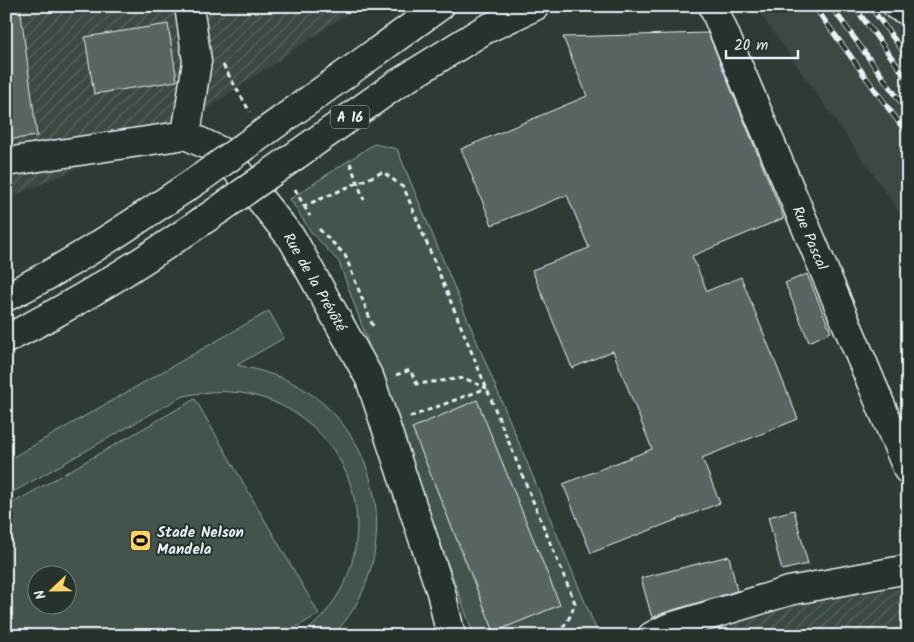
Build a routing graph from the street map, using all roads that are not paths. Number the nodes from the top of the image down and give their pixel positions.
1 (189, 6) edge
2 (440, 6) edge
3 (535, 6) edge
4 (713, 6) edge
5 (897, 6) edge
6 (908, 11) edge
7 (186, 136) junction
8 (6, 162) edge
9 (6, 297) edge
10 (6, 338) edge
11 (908, 470) edge
12 (908, 569) edge
13 (451, 636) edge
14 (652, 636) edge

1 - 7 main road
2 - 9 main road, A 16, bridge
3 - 10 main road, A 16, bridge
4 - 11 main road, Rue Pascal
5 - 6 main road
7 - 8 main road
7 - 13 main road, Rue de la Prévôté
12 - 14 main road

